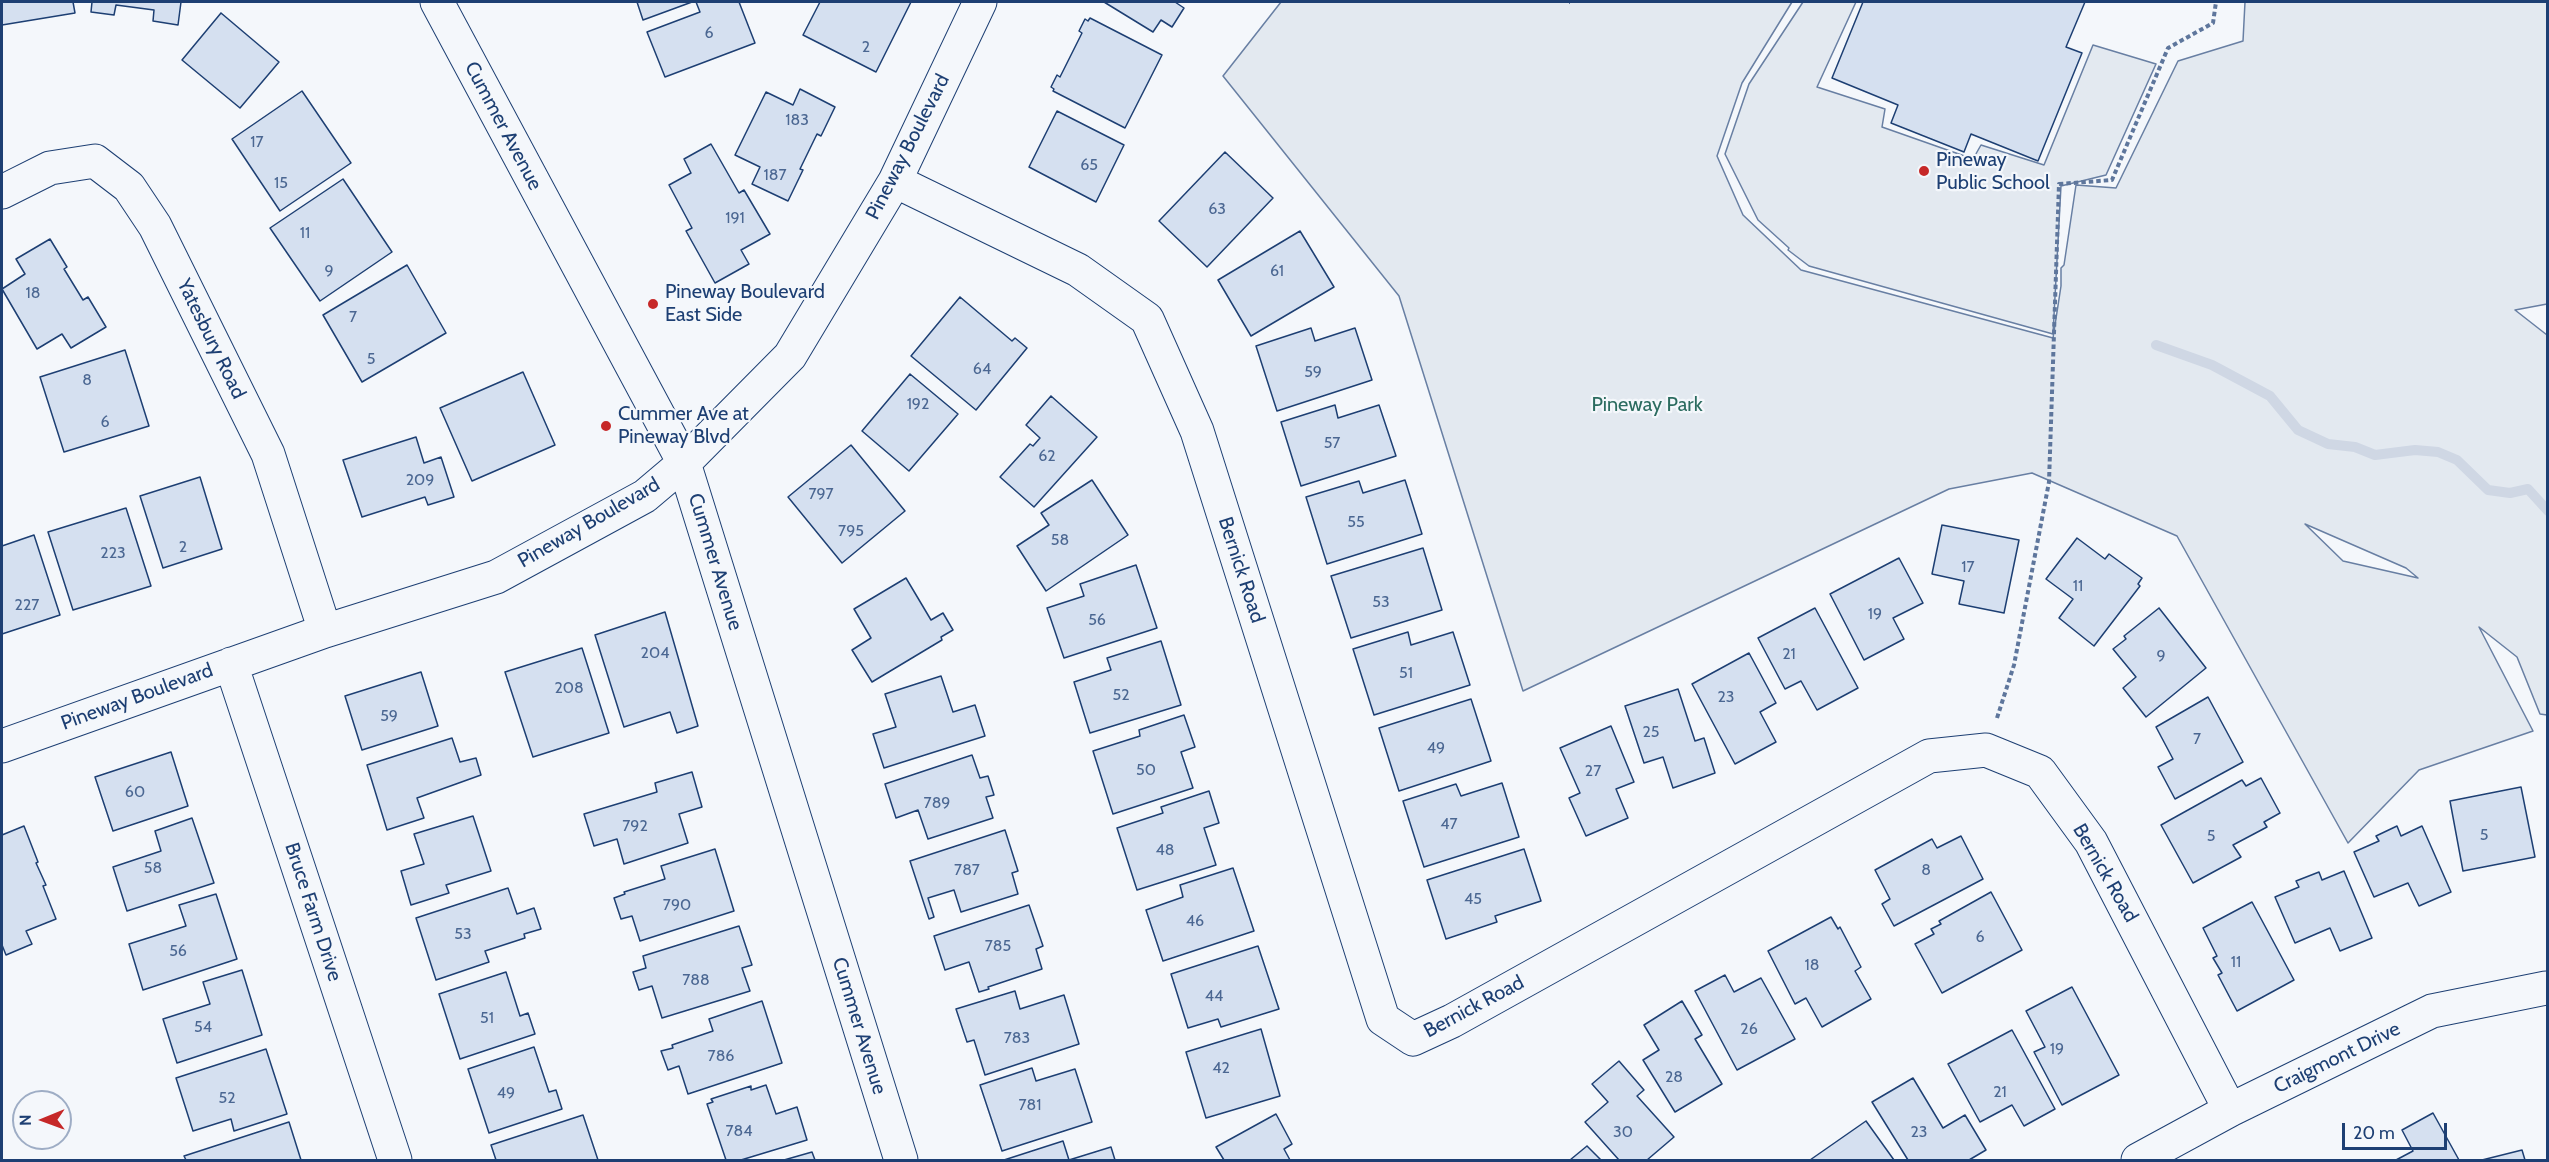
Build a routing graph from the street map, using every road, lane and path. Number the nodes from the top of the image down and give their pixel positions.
1 (437, 2) edge
2 (980, 2) edge
3 (2216, 2) edge
4 (895, 181) junction
5 (2, 192) edge
6 (684, 464) junction
7 (326, 631) junction
8 (231, 664) junction
9 (2, 746) edge
10 (1986, 750) junction
11 (2546, 988) edge
12 (2230, 1110) junction
13 (395, 1161) edge
14 (902, 1161) edge
15 (2138, 1161) edge

1 - 6 street, Cummer Avenue
2 - 4 street, Pineway Boulevard
3 - 10 path
4 - 6 street, Pineway Boulevard
4 - 10 street, Bernick Road
5 - 7 street, Yatesbury Road
6 - 7 street, Pineway Boulevard
6 - 14 street, Cummer Avenue
7 - 8 street, Pineway Boulevard
8 - 9 street, Pineway Boulevard
8 - 13 street, Bruce Farm Drive
10 - 12 street, Bernick Road
11 - 12 street, Craigmont Drive
12 - 15 street, Craigmont Drive

